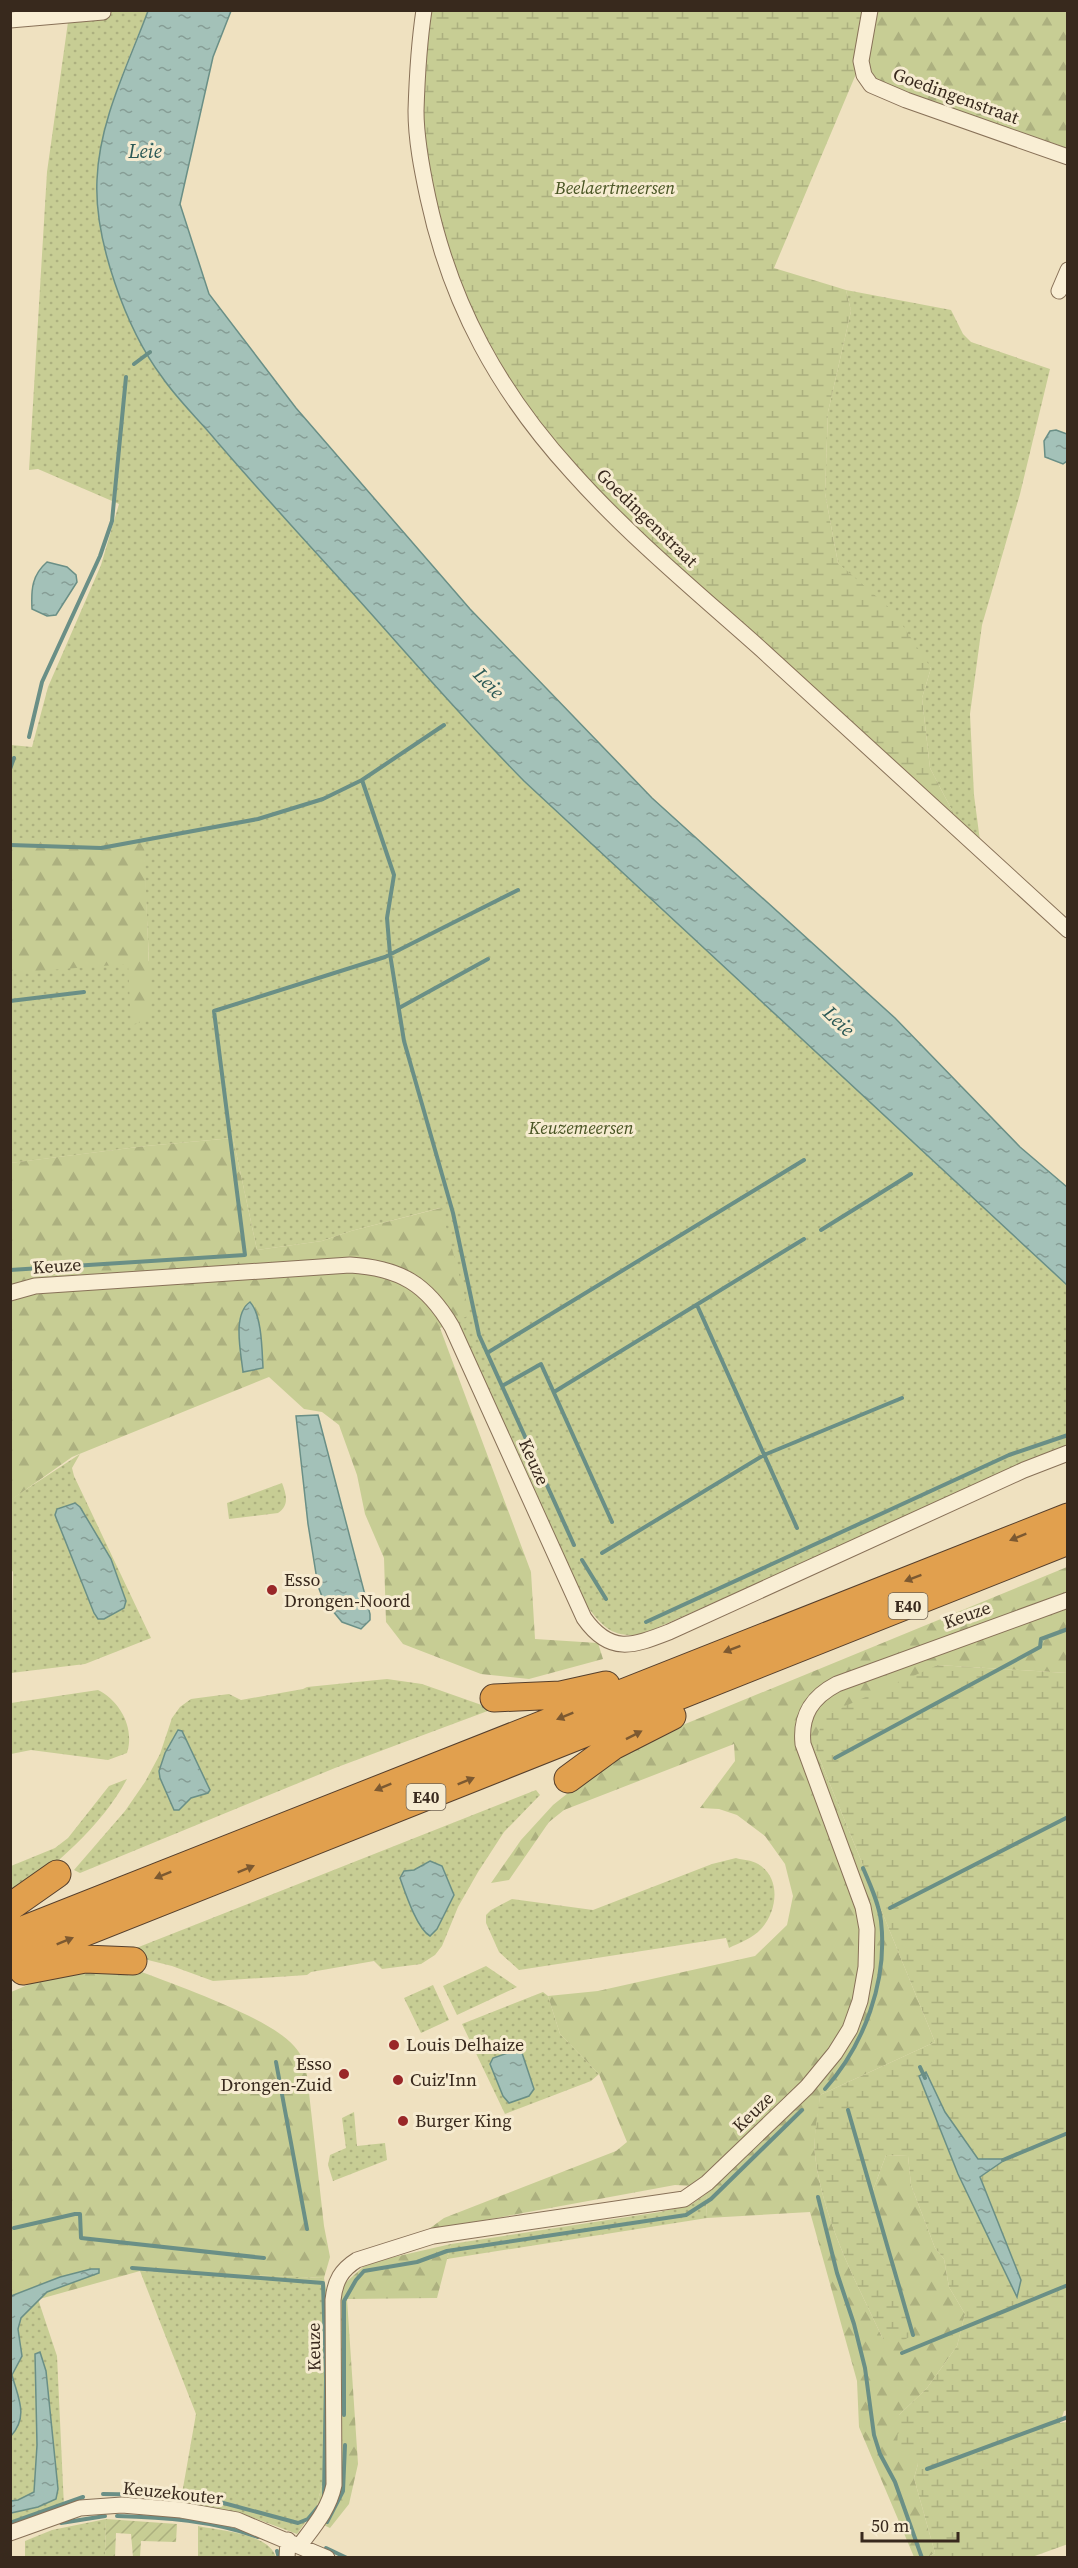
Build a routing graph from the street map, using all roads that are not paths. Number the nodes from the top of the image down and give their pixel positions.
1 (424, 10) edge
2 (870, 10) edge
3 (104, 12) edge
4 (10, 20) edge
5 (1068, 157) edge
6 (1068, 270) edge
7 (1059, 291) dead end
8 (1068, 930) edge
9 (10, 1293) edge
10 (1068, 1453) edge
11 (1068, 1517) edge
12 (1068, 1541) edge
13 (1068, 1600) edge
14 (842, 1631) junction
15 (658, 1678) junction
16 (494, 1698) dead end
17 (568, 1779) dead end
18 (57, 1874) dead end
19 (10, 1907) edge
20 (10, 1935) edge
21 (133, 1961) dead end
22 (10, 1962) edge
23 (10, 1974) edge
24 (10, 2533) edge
25 (294, 2542) junction
26 (287, 2558) edge
27 (327, 2558) edge

1 - 8 street, Goedingenstraat
2 - 5 street, Goedingenstraat
3 - 4 street
6 - 7 street
9 - 10 street, Keuze
11 -> 15 highway, E40
12 - 14 highway, E40
13 - 25 street, Keuze
17 -> 14 highway
22 -> 14 highway, E40
15 - 16 highway
15 -> 20 highway, E40
18 - 19 highway
21 - 23 highway
24 - 25 street, Keuzekouter
25 - 26 street
25 - 27 street, Keuzekouter

